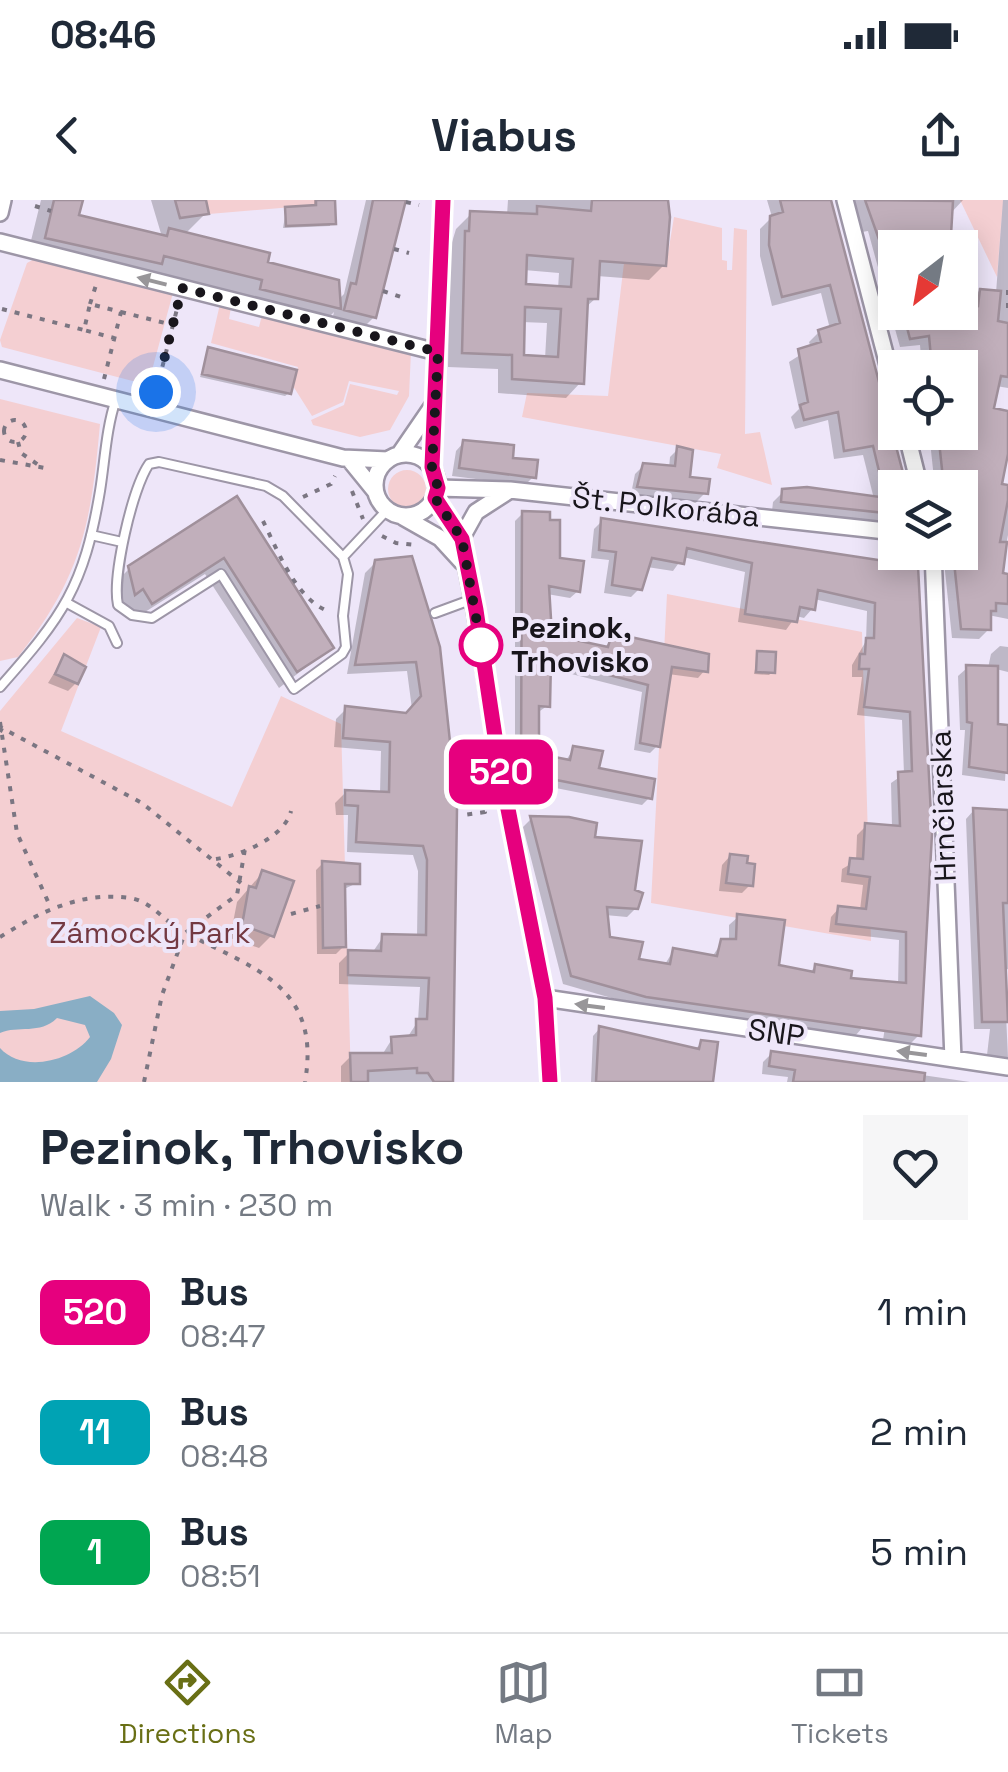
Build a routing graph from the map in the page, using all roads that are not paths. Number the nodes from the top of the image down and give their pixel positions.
1 (3, 200) edge
2 (444, 200) edge
3 (845, 200) edge
4 (0, 213) edge
5 (0, 242) edge
6 (884, 350) edge
7 (438, 352) junction
8 (0, 370) edge
9 (116, 399) junction
10 (434, 404) junction
11 (393, 457) junction
12 (348, 459) junction
13 (432, 467) junction
14 (510, 490) junction
15 (376, 491) junction
16 (436, 493) junction
17 (387, 510) junction
18 (403, 517) junction
19 (878, 530) edge
20 (91, 536) junction
21 (462, 539) junction
22 (122, 542) junction
23 (343, 558) junction
24 (464, 565) junction
25 (934, 570) edge
26 (473, 599) junction
27 (68, 602) junction
28 (435, 614) dead end
29 (118, 643) dead end
30 (0, 687) edge
31 (545, 998) junction
32 (953, 1059) junction
33 (1008, 1067) edge
34 (550, 1082) edge

1 - 4 street
2 - 7 street
3 - 6 street
7 -> 5 street
7 - 10 street
8 - 9 street
9 - 12 street
9 - 20 lane
10 - 11 street
10 - 13 street
11 - 12 street
11 - 13 street
11 - 15 street
12 - 15 street
13 - 16 street
14 - 16 street, Št. Polkorába
14 - 19 street, Št. Polkorába
14 - 21 street
15 - 17 street
16 - 18 street
16 - 21 street
17 - 18 street
17 - 23 lane
18 - 24 street
20 - 22 lane
20 - 27 lane
21 - 24 street
22 - 23 lane
22 - 23 lane
24 - 26 street
25 - 32 street, Hrnčiarska
26 - 28 lane
26 - 31 street
27 - 29 lane
27 - 30 lane
32 -> 31 street, SNP
31 - 34 street
32 - 33 street, SNP

